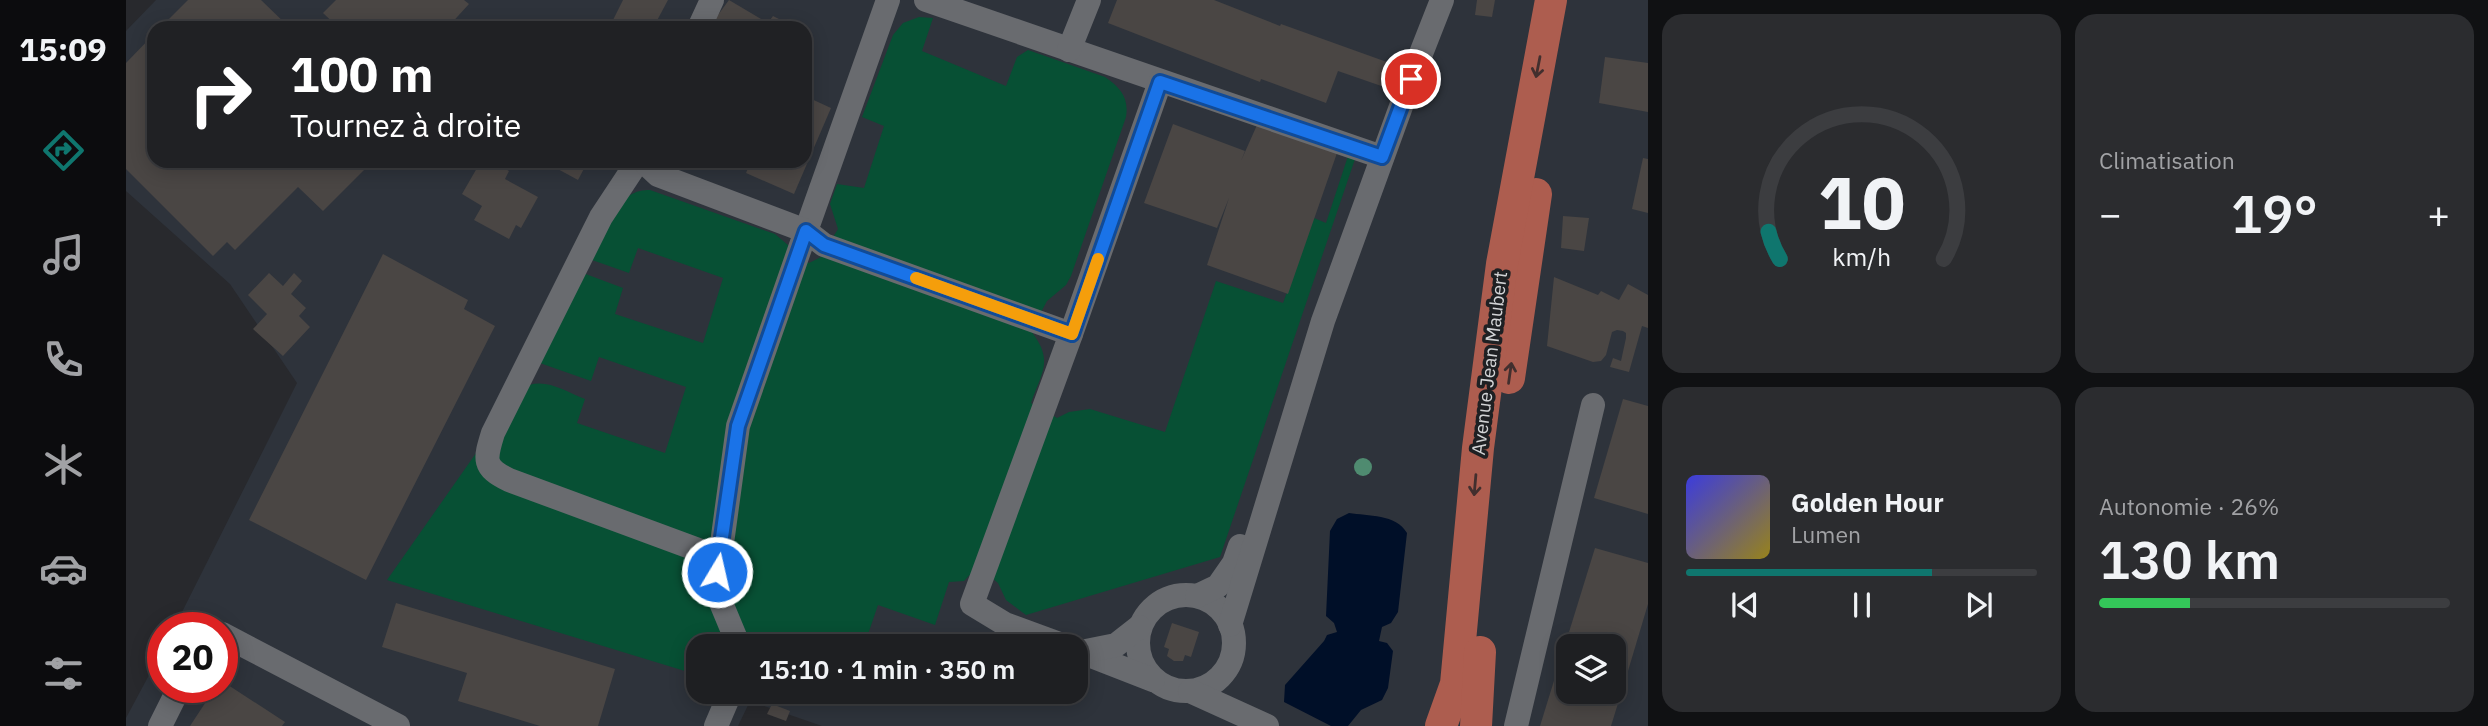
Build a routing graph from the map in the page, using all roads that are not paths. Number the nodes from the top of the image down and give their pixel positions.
1 (712, 0) edge
2 (888, 0) edge
3 (926, 0) edge
4 (1089, 0) edge
5 (1443, 0) edge
6 (1551, 0) edge
7 (1574, 0) edge
8 (702, 21) edge
9 (1069, 50) junction
10 (1160, 82) junction
11 (1541, 110) junction
12 (1382, 157) junction
13 (635, 168) edge
14 (649, 168) edge
15 (1525, 198) junction
16 (806, 231) junction
17 (1072, 334) junction
18 (1593, 405) dead end
19 (1282, 453) junction
20 (720, 558) junction
21 (1197, 596) junction
22 (1230, 625) junction
23 (1139, 627) junction
24 (733, 634) edge
25 (1033, 634) edge
26 (238, 642) edge
27 (1088, 648) edge
28 (1088, 654) edge
29 (1153, 680) junction
30 (1190, 691) junction
31 (172, 703) edge
32 (725, 704) edge
33 (160, 726) edge
34 (398, 726) edge
35 (716, 726) edge
36 (1267, 726) edge
37 (1441, 726) edge
38 (1476, 726) edge
39 (1516, 726) edge

1 - 8 lane
2 - 16 lane
3 - 9 lane
4 - 9 lane
5 - 12 lane
6 -> 11 main road, Avenue Jean Maubert
7 - 11 main road, Avenue Jean Maubert
9 - 10 lane
10 - 12 lane
10 - 17 lane
11 - 15 main road, Avenue Jean Maubert
12 - 19 lane
13 - 20 lane
14 - 16 lane
15 -> 37 main road, Avenue Jean Maubert
38 -> 15 main road, Avenue Jean Maubert
16 - 17 lane
16 - 20 lane
17 - 25 lane
18 - 39 lane
19 - 21 lane
19 - 22 lane
20 - 24 lane
21 - 22 lane
21 - 23 lane
22 - 30 lane
23 - 27 lane
23 - 29 lane
26 - 34 lane
28 - 29 lane
29 - 30 lane
30 - 36 lane
31 - 33 lane
32 - 35 lane

